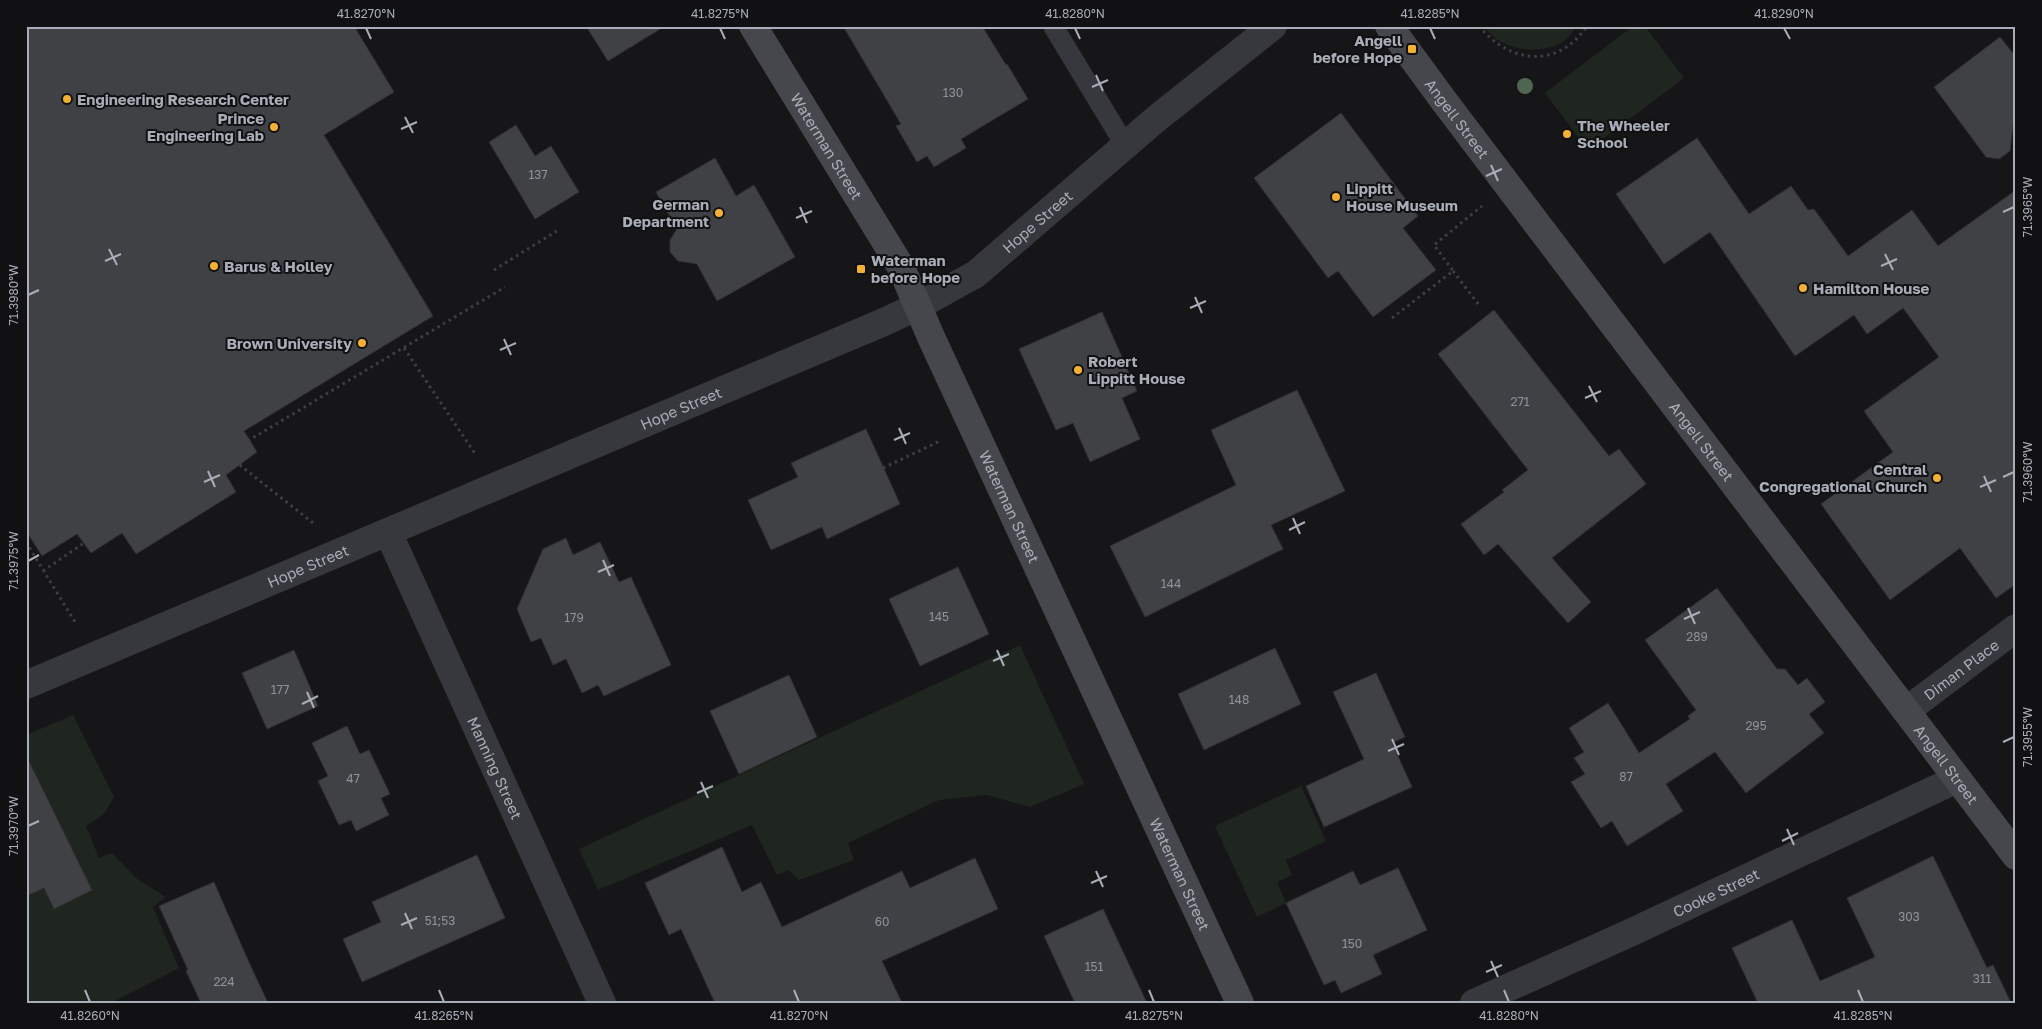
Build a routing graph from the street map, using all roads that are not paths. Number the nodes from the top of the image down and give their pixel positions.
1 (753, 26) edge
2 (1052, 26) edge
3 (1273, 26) edge
4 (1389, 26) edge
5 (1125, 145) junction
6 (918, 306) junction
7 (388, 532) junction
8 (2016, 628) edge
9 (26, 685) edge
10 (1906, 711) junction
11 (1957, 779) junction
12 (2016, 856) edge
13 (602, 1003) edge
14 (1240, 1003) edge
15 (1474, 1003) edge

1 - 6 main road, Waterman Street
2 - 5 lane
3 - 5 street, Hope Street
4 - 10 main road, Angell Street
5 - 6 street, Hope Street
6 - 7 street, Hope Street
6 - 14 main road, Waterman Street
7 - 9 street, Hope Street
7 - 13 street, Manning Street
8 - 10 street, Diman Place
10 - 11 main road, Angell Street
11 - 12 main road, Angell Street
11 - 15 street, Cooke Street

